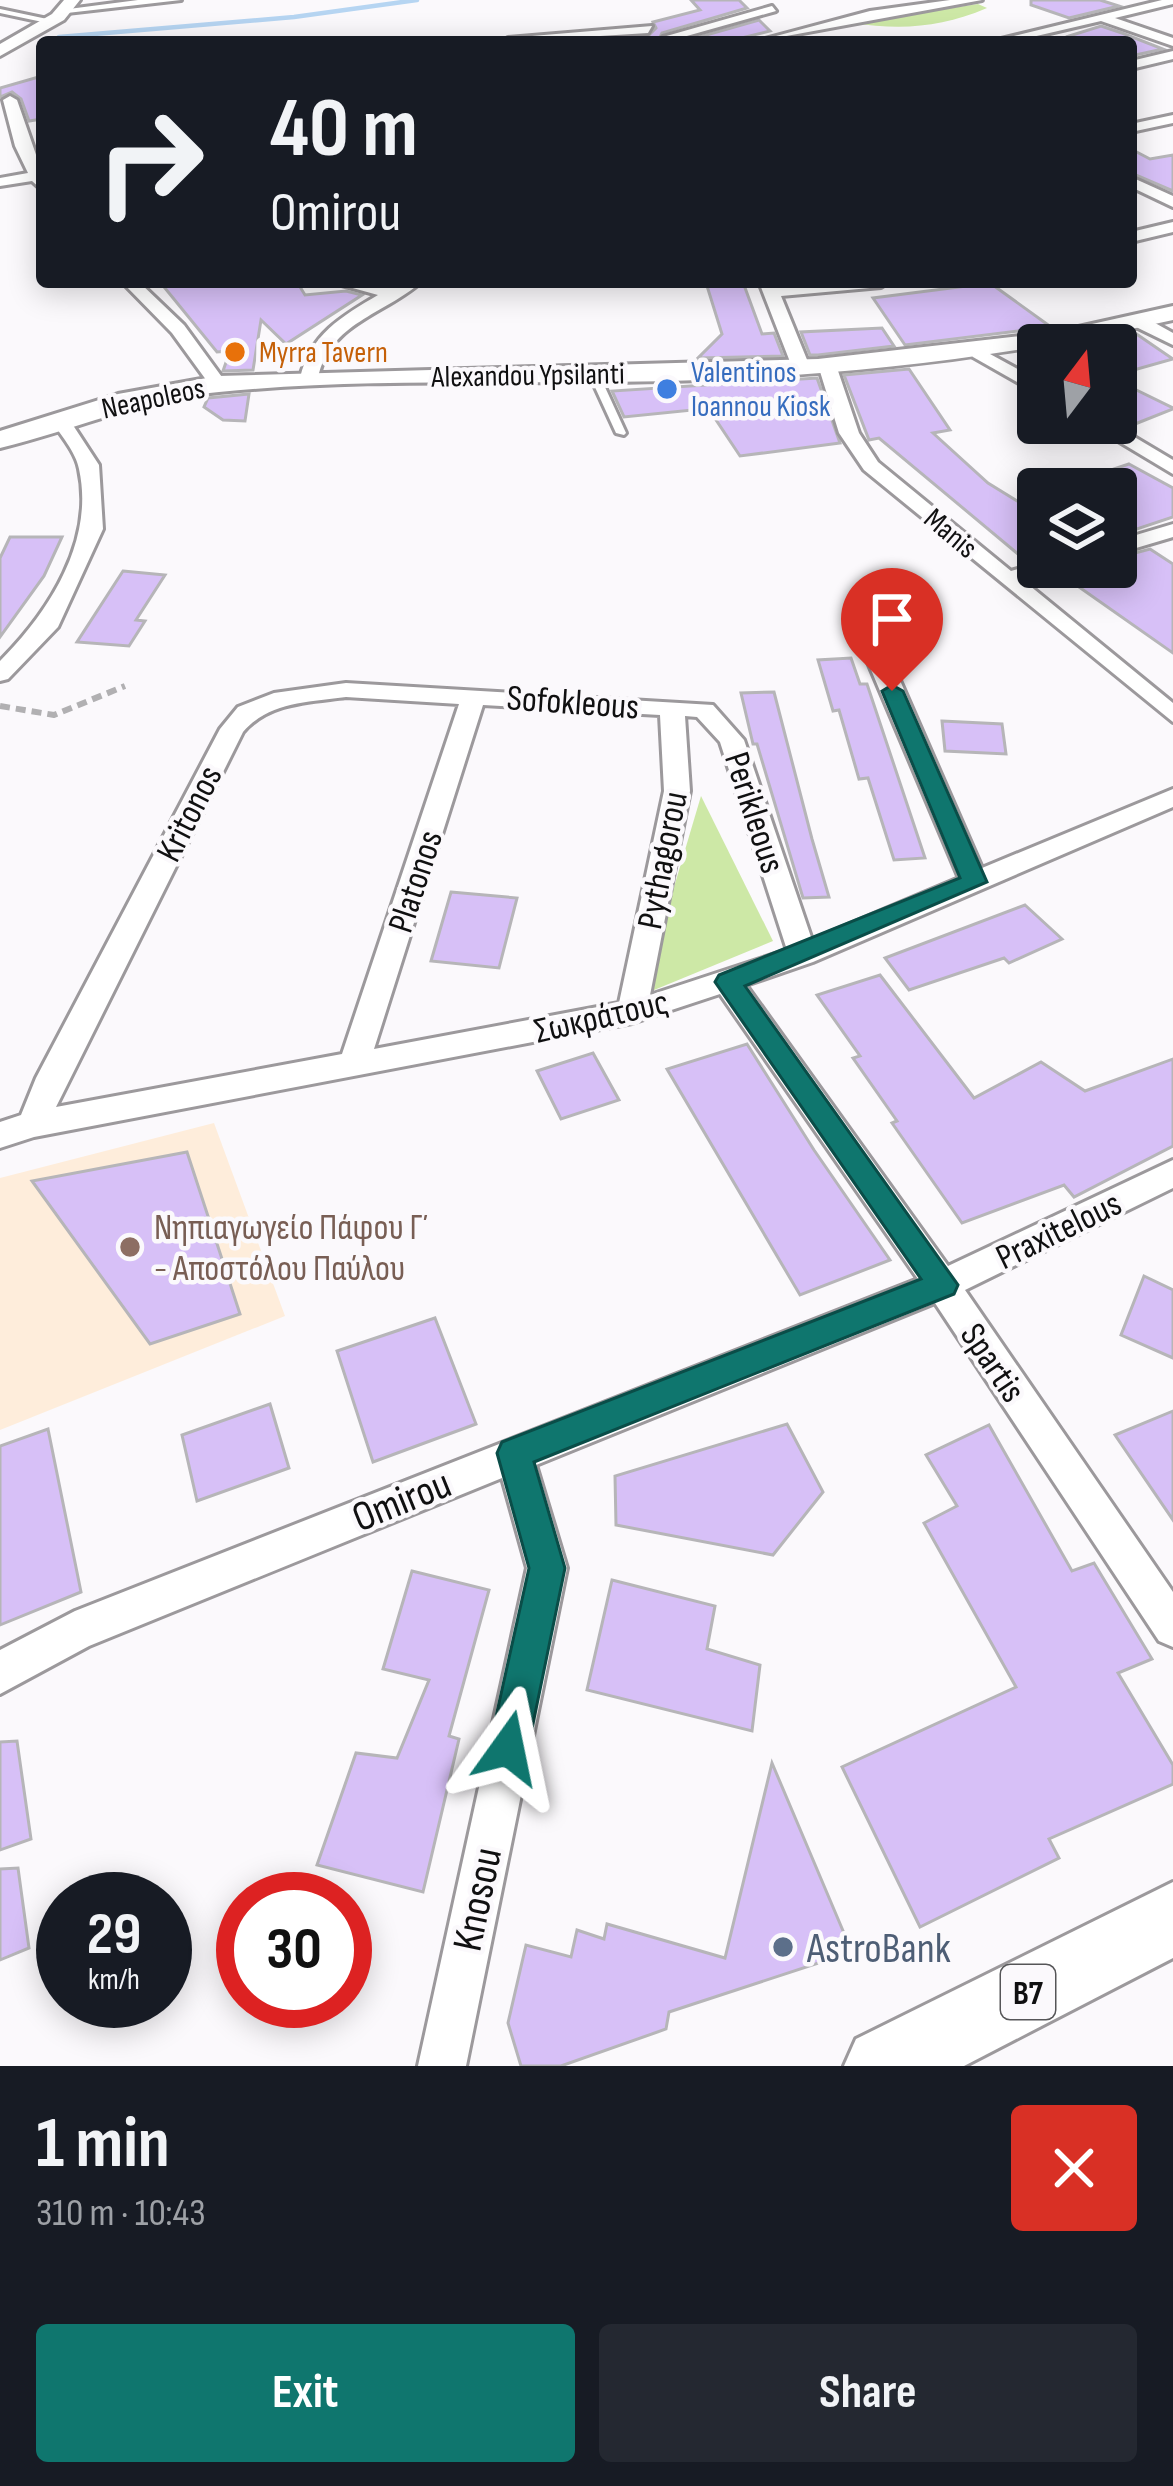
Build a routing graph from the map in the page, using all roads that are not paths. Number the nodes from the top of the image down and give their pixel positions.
1 (175, 0) edge
2 (976, 0) edge
3 (1173, 1) edge
4 (772, 9) dead end
5 (64, 10) edge
6 (0, 11) edge
7 (657, 15) dead end
8 (1104, 18) junction
9 (649, 28) junction
10 (788, 34) junction
11 (568, 36) edge
12 (666, 36) edge
13 (682, 36) edge
14 (781, 36) edge
15 (793, 36) edge
16 (1022, 36) edge
17 (1173, 42) edge
18 (0, 51) edge
19 (1173, 55) edge
20 (1137, 63) edge
21 (12, 100) edge
22 (1172, 119) edge
23 (1137, 127) edge
24 (22, 146) junction
25 (0, 149) edge
26 (36, 177) edge
27 (36, 181) edge
28 (0, 182) edge
29 (1137, 184) edge
30 (1173, 202) edge
31 (1173, 226) edge
32 (1137, 235) edge
33 (136, 288) edge
34 (367, 288) edge
35 (404, 288) edge
36 (770, 288) edge
37 (395, 294) junction
38 (1173, 314) edge
39 (1140, 322) junction
40 (1173, 340) edge
41 (979, 352) junction
42 (814, 366) junction
43 (594, 374) junction
44 (1017, 375) edge
45 (309, 379) junction
46 (218, 384) junction
47 (60, 420) junction
48 (621, 433) dead end
49 (0, 440) edge
50 (1132, 444) edge
51 (1173, 468) edge
52 (1173, 530) edge
53 (1137, 541) edge
54 (1017, 576) edge
55 (1006, 579) junction
56 (876, 653) dead end
57 (0, 674) edge
58 (474, 694) junction
59 (672, 707) junction
60 (1173, 715) edge
61 (1173, 797) edge
62 (974, 882) junction
63 (803, 955) junction
64 (728, 982) junction
65 (632, 1012) junction
66 (353, 1068) junction
67 (34, 1124) junction
68 (0, 1135) edge
69 (1173, 1173) edge
70 (943, 1285) junction
71 (514, 1453) junction
72 (1173, 1627) edge
73 (0, 1673) edge
74 (1173, 1919) edge
75 (442, 2066) edge
76 (883, 2066) edge

1 - 5 street
2 - 10 street
3 - 8 street
4 - 13 street
5 - 6 lane
5 - 18 main road
7 - 9 street
8 - 16 street
8 - 17 street
9 - 11 street
9 - 12 street
10 - 14 street
10 - 15 street
19 - 20 street
21 - 24 street
22 - 23 street
24 - 25 street
24 - 26 street
27 - 28 street
29 - 30 street
31 - 32 street
33 - 46 street
34 - 37 street
35 - 37 street
36 - 42 street, Manis
37 - 45 street
38 - 39 main road, Alexandou Ypsilanti
39 - 40 street
39 - 41 main road, Alexandou Ypsilanti
41 - 42 main road, Alexandou Ypsilanti
41 - 44 street
42 - 43 main road, Alexandou Ypsilanti
42 - 55 street, Manis
43 - 45 main road, Alexandou Ypsilanti
43 - 48 lane
45 - 46 main road, Neapoleos
46 - 47 main road, Neapoleos
47 - 49 main road, Neapoleos
47 - 57 street
50 - 51 street
52 - 53 street
54 - 55 street
55 - 60 street, Manis
56 - 62 street
58 - 59 street, Sofokleous
58 - 66 street, Platonos
58 - 67 street, Kritonos
59 - 63 street, Perikleous
59 - 65 street, Pythagorou
61 - 62 street, Σωκράτους
62 - 63 street, Σωκράτους
63 - 64 street, Σωκράτους
64 - 65 street, Σωκράτους
64 - 70 street, Spartis
65 - 66 street, Σωκράτους
66 - 67 street, Σωκράτους
67 - 68 street, Σωκράτους
69 - 70 street, Praxitelous
70 - 71 street, Omirou
70 - 72 street, Spartis
71 - 73 street, Omirou
71 - 75 street, Knosou
74 - 76 main road, B7

